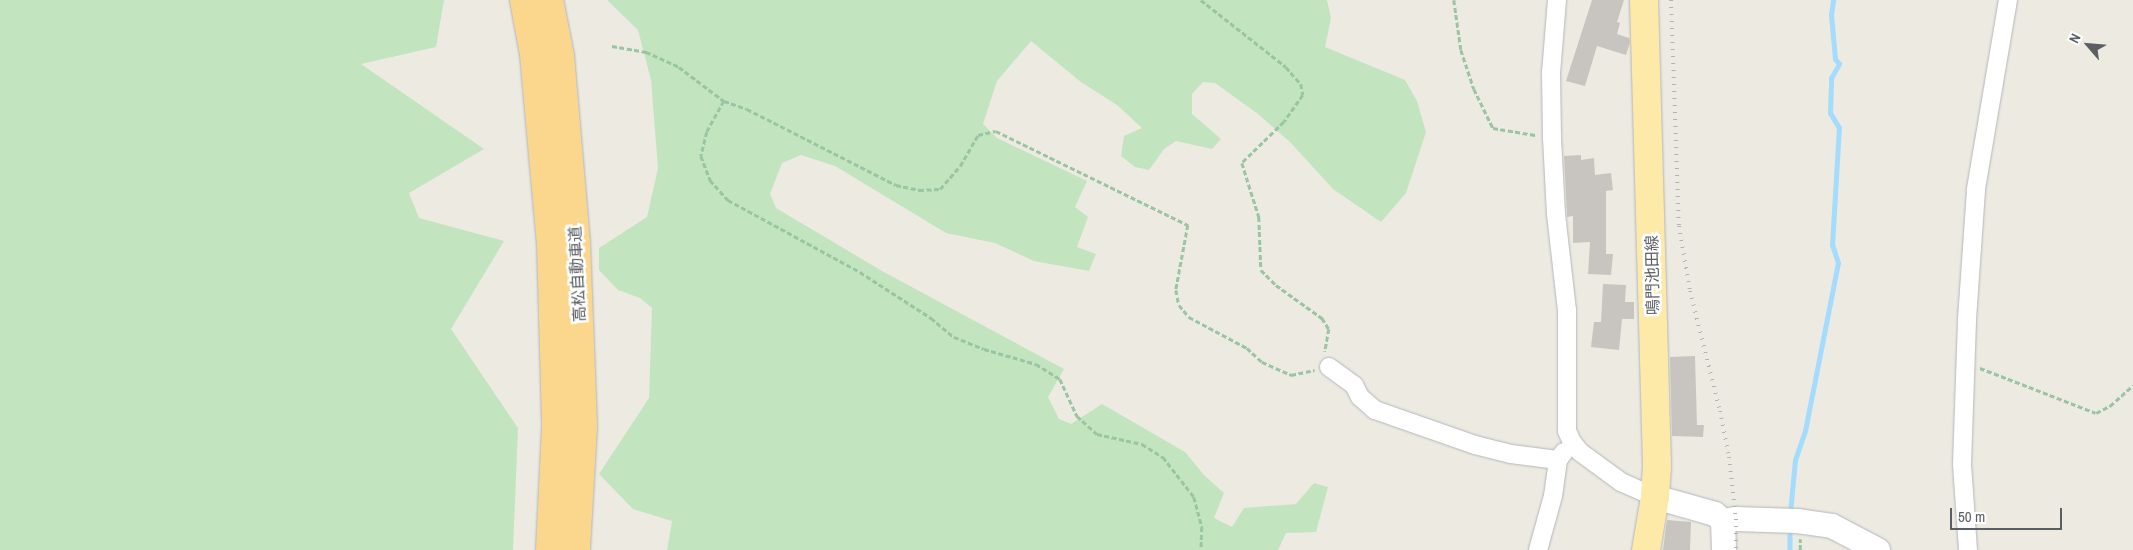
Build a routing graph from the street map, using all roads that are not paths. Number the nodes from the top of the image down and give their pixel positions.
1 (524, 0) edge
2 (549, 0) edge
3 (1557, 0) edge
4 (1644, 0) edge
5 (2008, 0) edge
6 (1329, 367) road end
7 (1572, 442) junction
8 (1558, 460) junction
9 (1655, 496) junction
10 (1723, 521) junction
11 (550, 550) edge
12 (576, 550) edge
13 (1538, 550) edge
14 (1646, 550) edge
15 (1724, 550) edge
16 (1878, 550) edge
17 (1968, 550) edge

1 - 11 highway, 高松自動車道
2 - 12 highway, 高松自動車道
3 - 7 street
4 - 9 main road, 鳴門池田線
5 - 17 street
6 - 8 street
7 - 8 street
7 - 9 street
8 - 13 street
9 - 10 main road
9 - 14 main road, 鳴門池田線
10 - 15 main road
10 - 16 main road

